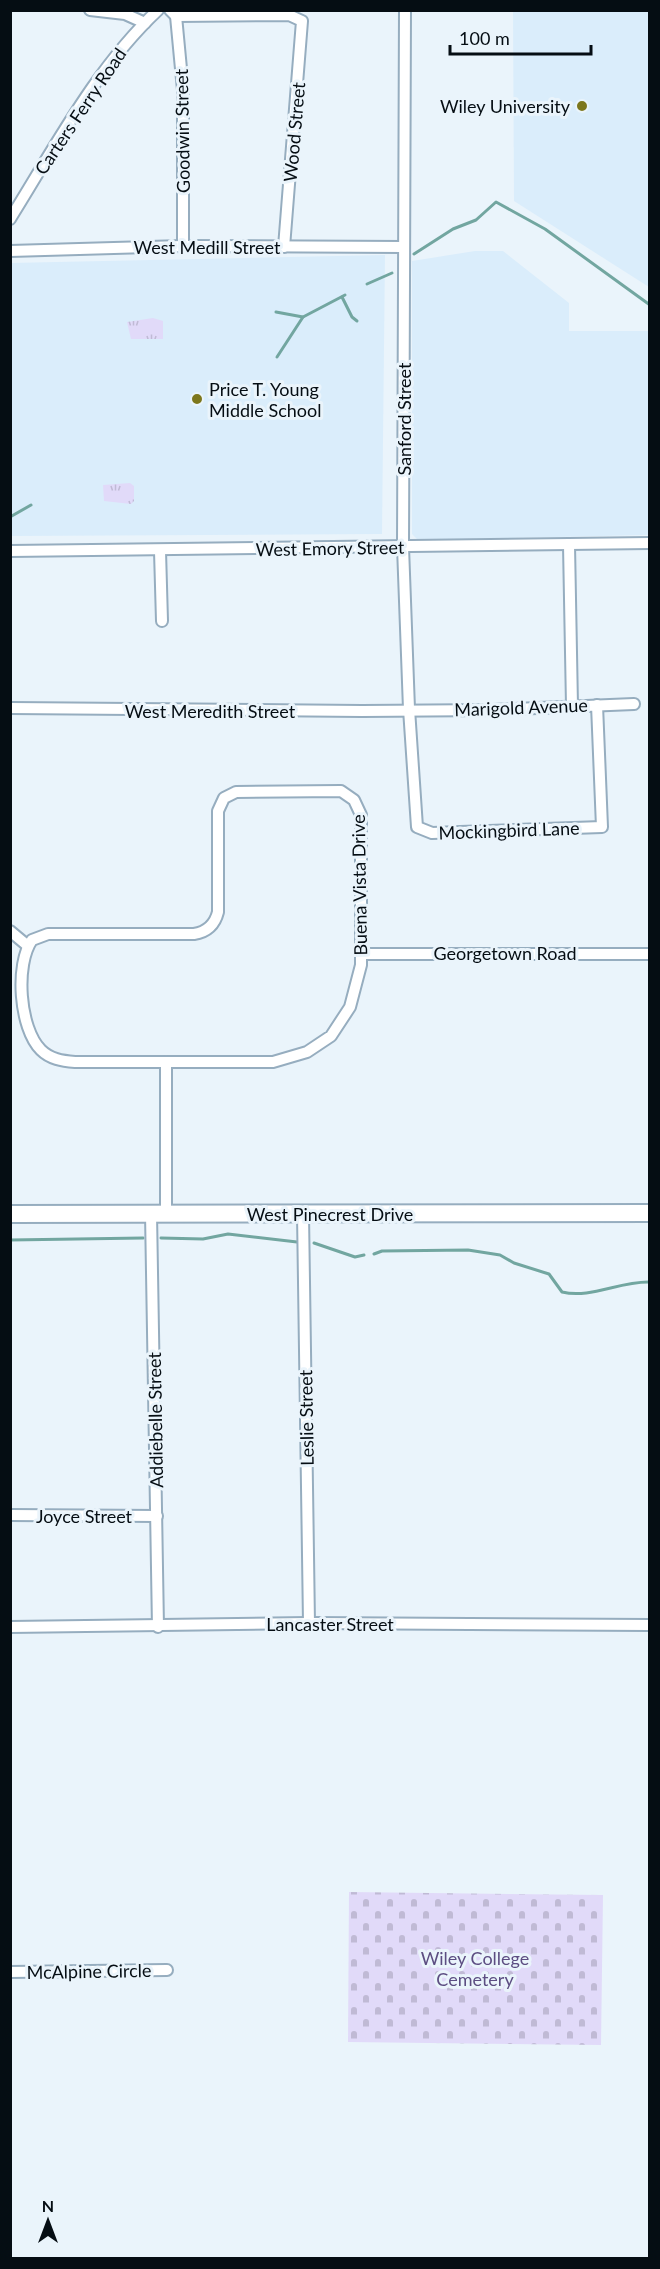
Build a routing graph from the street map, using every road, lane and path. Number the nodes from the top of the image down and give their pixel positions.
1 (90, 10) edge
2 (158, 10) edge
3 (405, 10) edge
4 (173, 14) edge
5 (145, 23) junction
6 (10, 219) edge
7 (183, 246) junction
8 (284, 247) junction
9 (404, 247) junction
10 (10, 251) edge
11 (650, 543) edge
12 (569, 545) junction
13 (403, 547) junction
14 (10, 551) edge
15 (160, 551) junction
16 (162, 621) dead end
17 (634, 704) dead end
18 (597, 705) junction
19 (572, 706) junction
20 (10, 708) edge
21 (409, 709) junction
22 (417, 827) joint
23 (10, 931) edge
24 (28, 946) junction
25 (361, 954) junction
26 (650, 954) edge
27 (166, 1062) junction
28 (159, 1213) junction
29 (650, 1213) edge
30 (10, 1214) edge
31 (303, 1214) junction
32 (10, 1515) edge
33 (157, 1516) junction
34 (309, 1623) junction
35 (650, 1624) edge
36 (10, 1627) edge
37 (158, 1627) junction
38 (167, 1970) dead end
39 (10, 1972) edge

1 - 5 street
2 - 5 street, Carters Ferry Road
3 - 9 street, Sanford Street
4 - 7 street, Goodwin Street
4 - 8 street, Wood Street
5 - 6 street, Carters Ferry Road
7 - 8 street, West Medill Street
7 - 10 street, West Medill Street
8 - 9 street, West Medill Street
9 - 13 street, Sanford Street
11 - 12 street, West Emory Street
12 - 13 street, West Emory Street
12 - 19 street
13 - 15 street, West Emory Street
13 - 21 street, Sanford Street
14 - 15 street, West Emory Street
15 - 16 street
17 - 18 street, Marigold Avenue
18 - 19 street, Marigold Avenue
18 - 22 street, Mockingbird Lane
19 - 21 street, Marigold Avenue
20 - 21 street, West Meredith Street
21 - 22 street, Sanford Street
23 - 24 street
24 - 25 street, Buena Vista Drive
24 - 27 street, Buena Vista Drive
25 - 26 street, Georgetown Road
25 - 27 street, Buena Vista Drive
27 - 28 street, Addiebelle Street
28 - 30 main road, West Pinecrest Drive
28 - 31 main road, West Pinecrest Drive
28 - 33 street, Addiebelle Street
29 - 31 main road, West Pinecrest Drive
31 - 34 street, Leslie Street
32 - 33 street, Joyce Street
33 - 37 street, Addiebelle Street
34 - 35 street, Lancaster Street
34 - 37 street, Lancaster Street
36 - 37 street, Lancaster Street
38 - 39 street, McAlpine Circle

